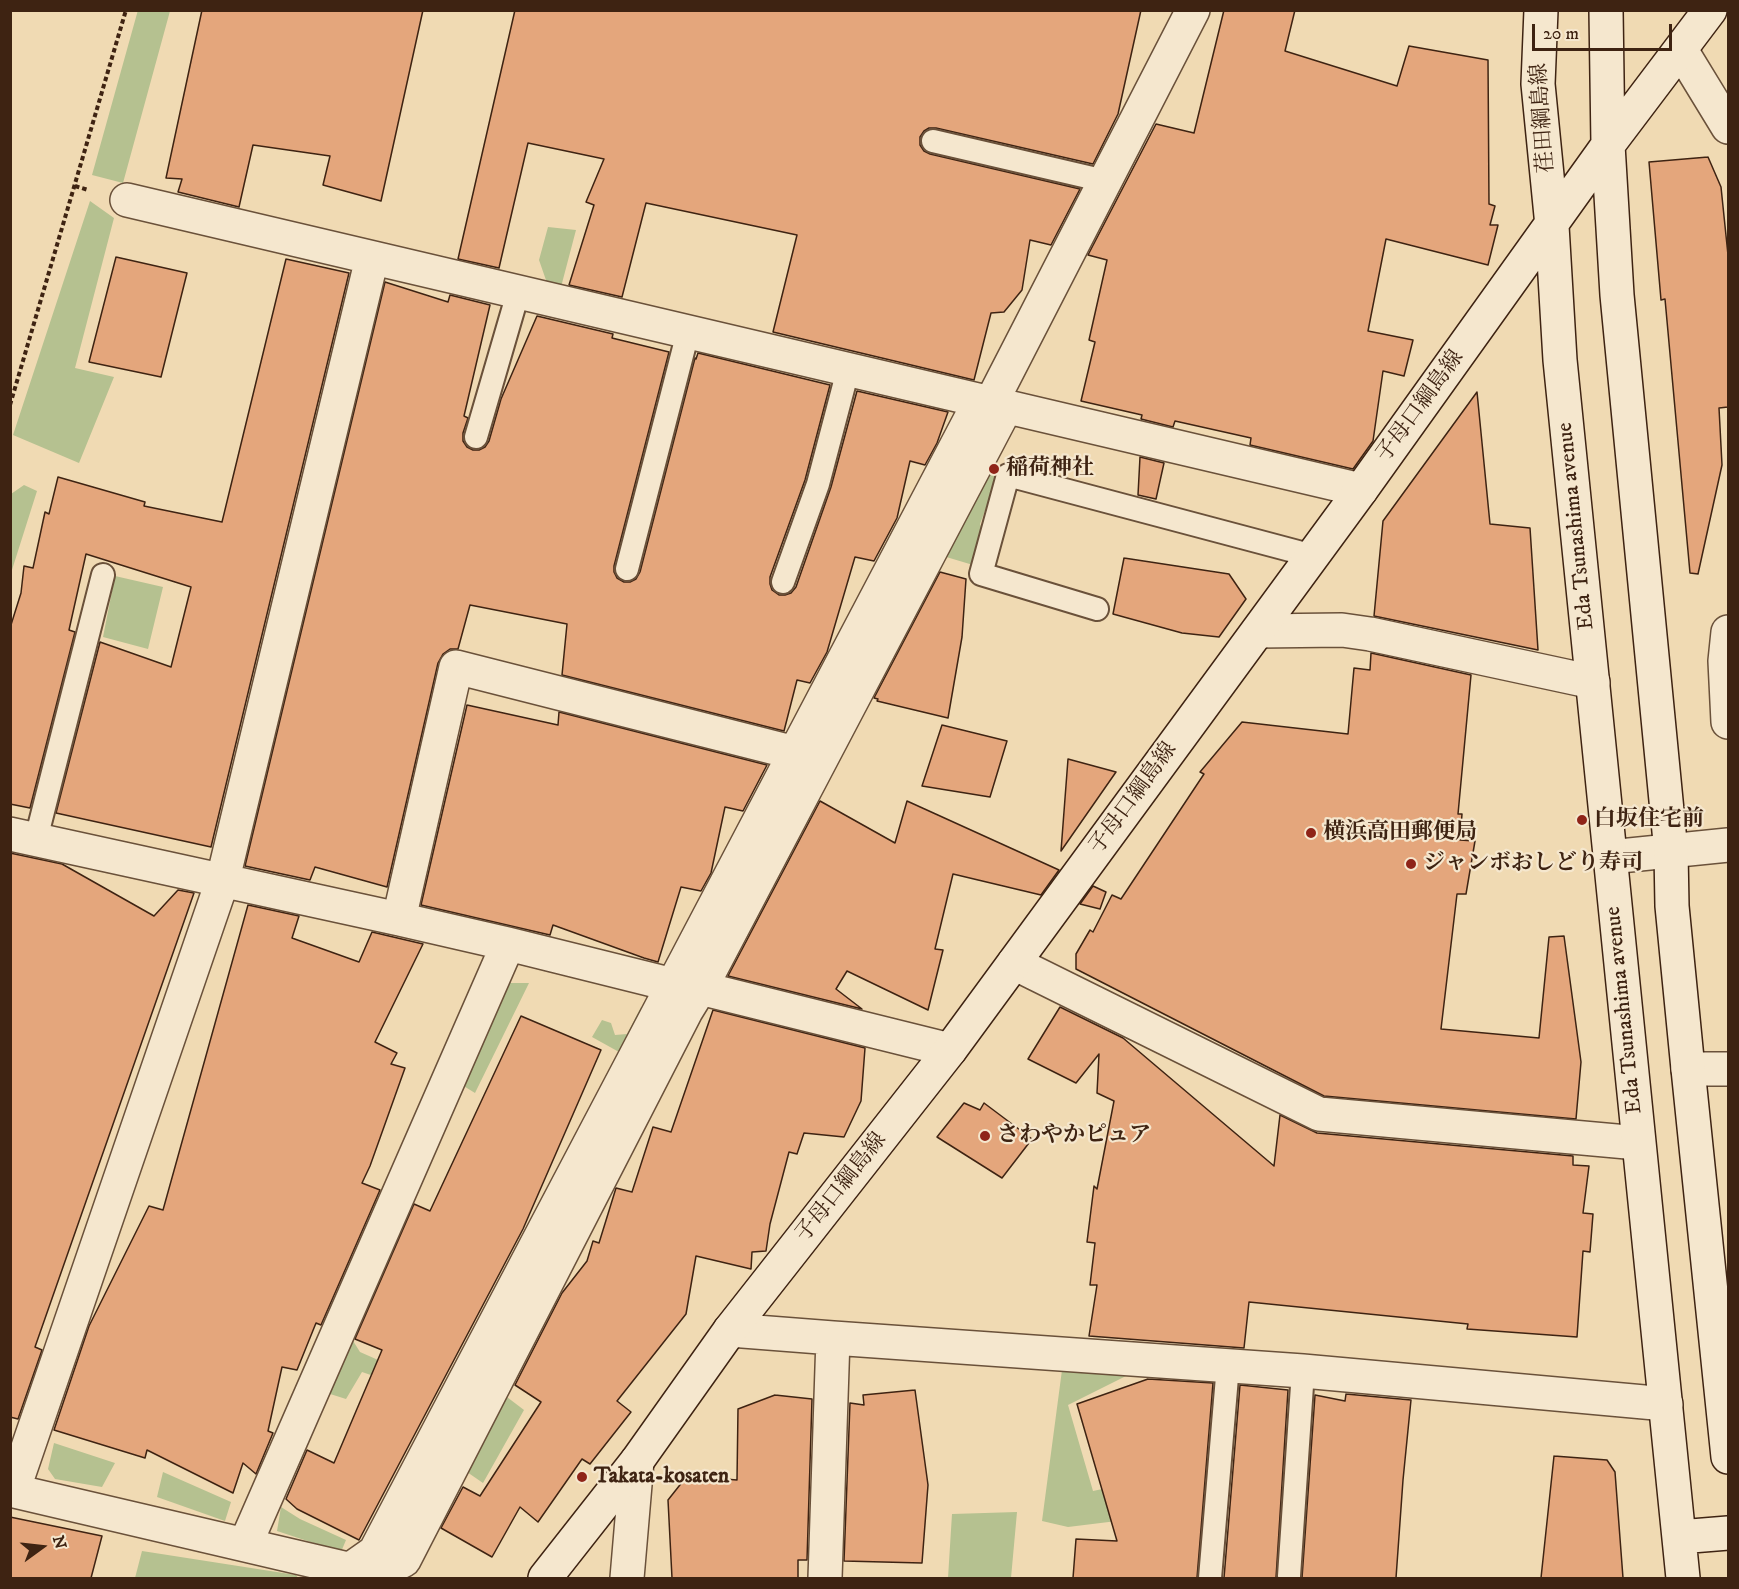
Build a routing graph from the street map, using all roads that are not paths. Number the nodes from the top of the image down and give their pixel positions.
1 (1193, 10) edge
2 (1541, 10) edge
3 (1606, 10) edge
4 (1710, 10) edge
5 (1681, 50) junction
6 (1728, 128) edge
7 (933, 141) dead end
8 (1608, 145) junction
9 (1106, 181) junction
10 (127, 200) dead end
11 (1552, 226) junction
12 (372, 258) junction
13 (518, 293) junction
14 (688, 332) junction
15 (848, 370) junction
16 (992, 404) junction
17 (476, 437) dead end
18 (1361, 490) junction
19 (1313, 556) junction
20 (627, 569) dead end
21 (103, 575) dead end
22 (783, 582) dead end
23 (1097, 609) dead end
24 (1258, 631) junction
25 (1727, 651) edge
26 (1593, 682) junction
27 (1728, 723) edge
28 (795, 753) junction
29 (23, 836) edge
30 (1728, 845) edge
31 (1671, 852) junction
32 (1610, 857) junction
33 (223, 879) junction
34 (399, 919) junction
35 (508, 944) junction
36 (1014, 963) junction
37 (687, 987) junction
38 (950, 1050) junction
39 (1728, 1069) edge
40 (1688, 1070) junction
41 (1638, 1143) junction
42 (730, 1330) junction
43 (833, 1338) junction
44 (1228, 1365) junction
45 (1303, 1371) junction
46 (1666, 1404) junction
47 (1728, 1457) edge
48 (637, 1461) junction
49 (12, 1490) edge
50 (1728, 1533) edge
51 (1679, 1537) junction
52 (245, 1545) junction
53 (363, 1576) edge
54 (1289, 1576) dead end
55 (545, 1578) edge
56 (627, 1578) edge
57 (825, 1578) edge
58 (1210, 1578) edge
59 (1683, 1578) edge

1 - 9 street
2 - 11 street, 荏田綱島線
3 - 8 street
4 - 5 street, 子母口綱島線
5 - 6 street
5 - 8 street, 子母口綱島線
7 - 9 lane
8 - 11 street, 子母口綱島線
8 - 31 street
9 - 16 street
10 - 12 street
11 - 18 street, 子母口綱島線
11 - 26 street, Eda Tsunashima avenue
12 - 13 street
12 - 33 street
13 - 14 street
13 - 17 lane
14 - 15 street
14 - 20 lane
15 - 16 street
15 - 22 lane
16 - 18 street
16 - 28 street
16 - 37 street
18 - 19 street, 子母口綱島線
19 - 23 lane
19 - 24 street, 子母口綱島線
21 - 29 lane
24 - 26 street
24 - 36 street, 子母口綱島線
25 - 27 street
26 - 32 street, Eda Tsunashima avenue
28 - 34 street
28 - 37 street
29 - 33 street
30 - 31 street
31 - 32 street
31 - 40 street
32 - 41 street, Eda Tsunashima avenue
33 - 34 street
33 - 49 street
34 - 35 street
35 - 37 street
35 - 52 street
36 - 38 street, 子母口綱島線
36 - 41 street
37 - 38 street
37 - 53 street
38 - 42 street, 子母口綱島線
39 - 40 street
40 - 47 street
41 - 46 street, Eda Tsunashima avenue
42 - 43 street
42 - 48 street, 子母口綱島線
43 - 44 street
43 - 57 street
44 - 45 street
44 - 58 lane
45 - 46 street
45 - 54 lane
46 - 51 street, Eda Tsunashima avenue
48 - 55 street, 子母口綱島線
48 - 56 street
49 - 52 street
50 - 51 street
51 - 59 street, Eda Tsunashima avenue
52 - 53 street

